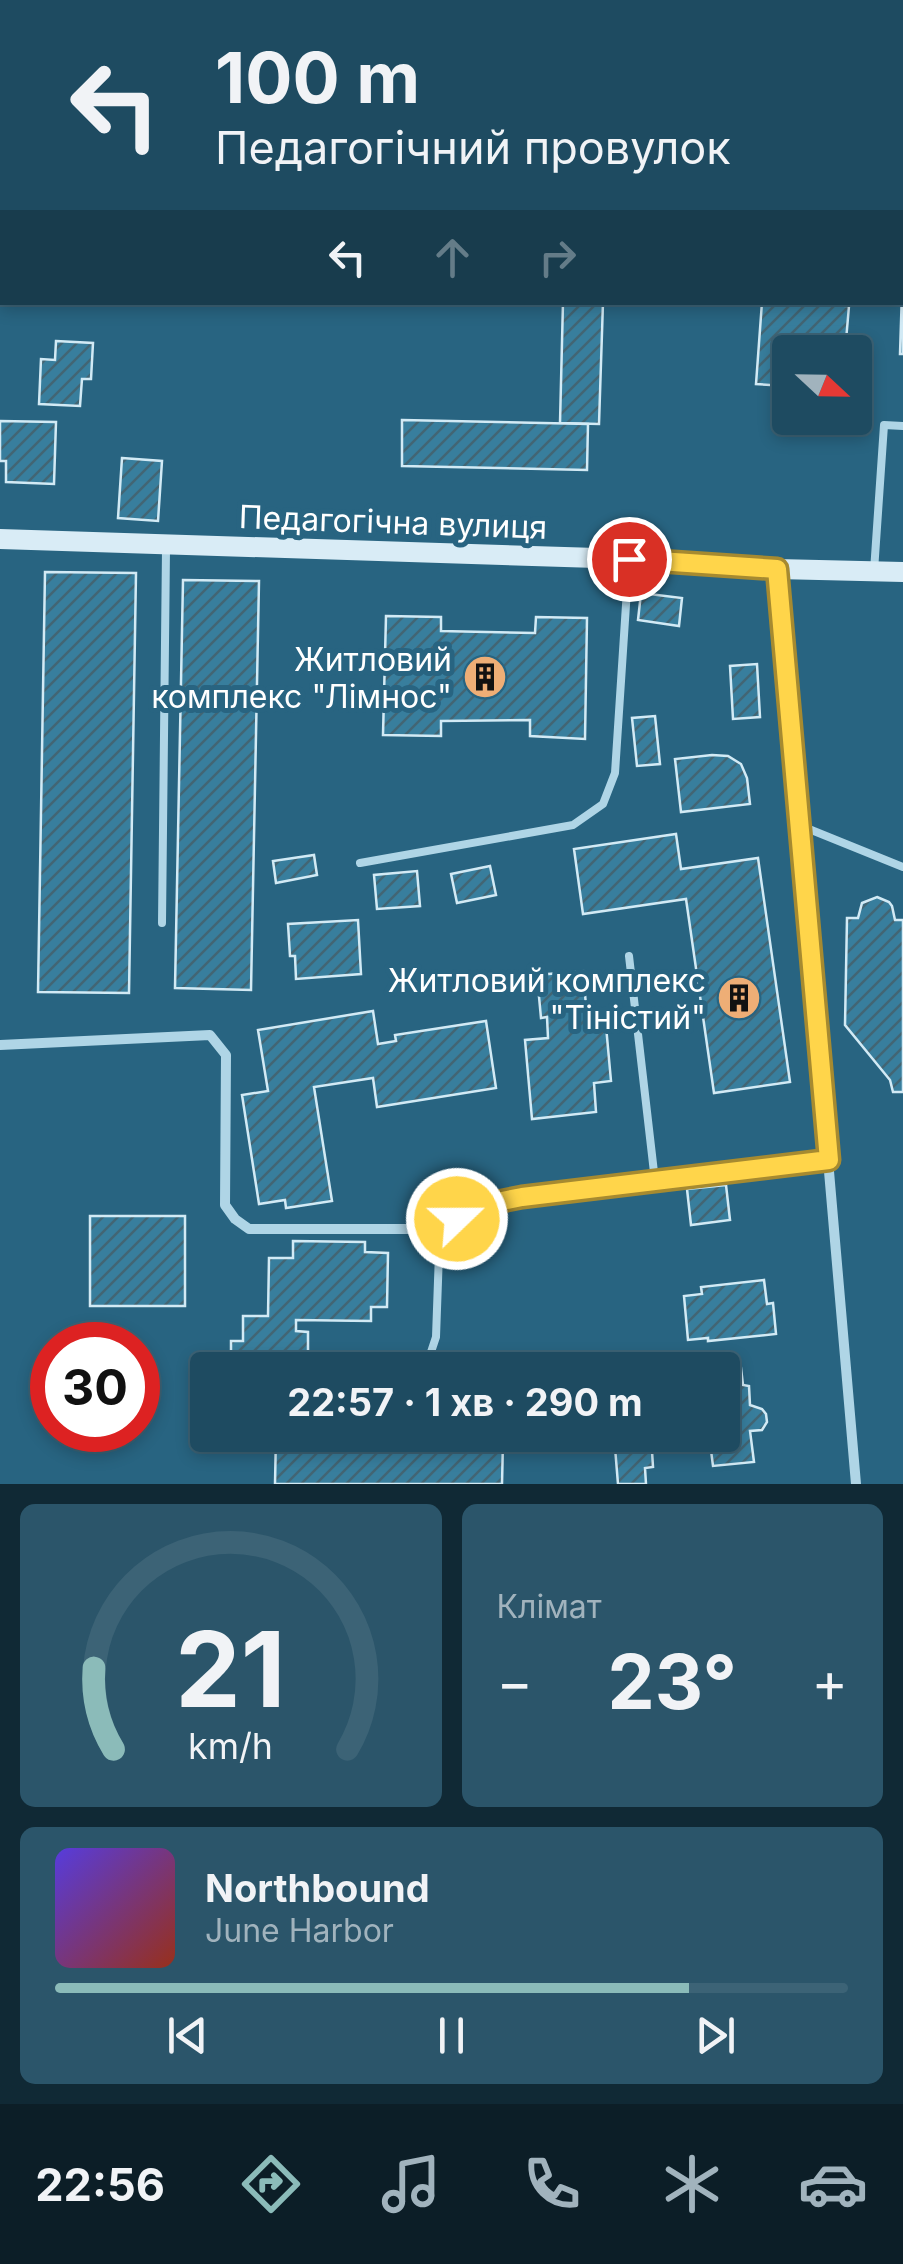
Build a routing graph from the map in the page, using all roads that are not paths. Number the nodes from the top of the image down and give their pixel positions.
1 (903, 426) edge
2 (0, 538) edge
3 (166, 544) junction
4 (629, 559) junction
5 (777, 569) junction
6 (874, 571) junction
7 (903, 572) edge
8 (800, 826) junction
9 (360, 862) dead end
10 (903, 867) edge
11 (162, 923) dead end
12 (630, 956) dead end
13 (0, 1044) edge
14 (829, 1160) junction
15 (655, 1181) junction
16 (440, 1226) junction
17 (431, 1352) edge
18 (856, 1484) edge

1 - 6 lane
2 - 3 street, Педагогічна вулиця
3 - 4 street, Педагогічна вулиця
3 - 11 lane
4 - 5 street, Педагогічна вулиця
4 - 9 lane
5 - 6 street, Педагогічна вулиця
5 - 8 street
6 - 7 street, Педагогічна вулиця
8 - 10 lane
8 - 14 street
12 - 15 lane
13 - 16 street
14 - 15 street
14 - 18 street
15 - 16 street
16 - 17 lane

